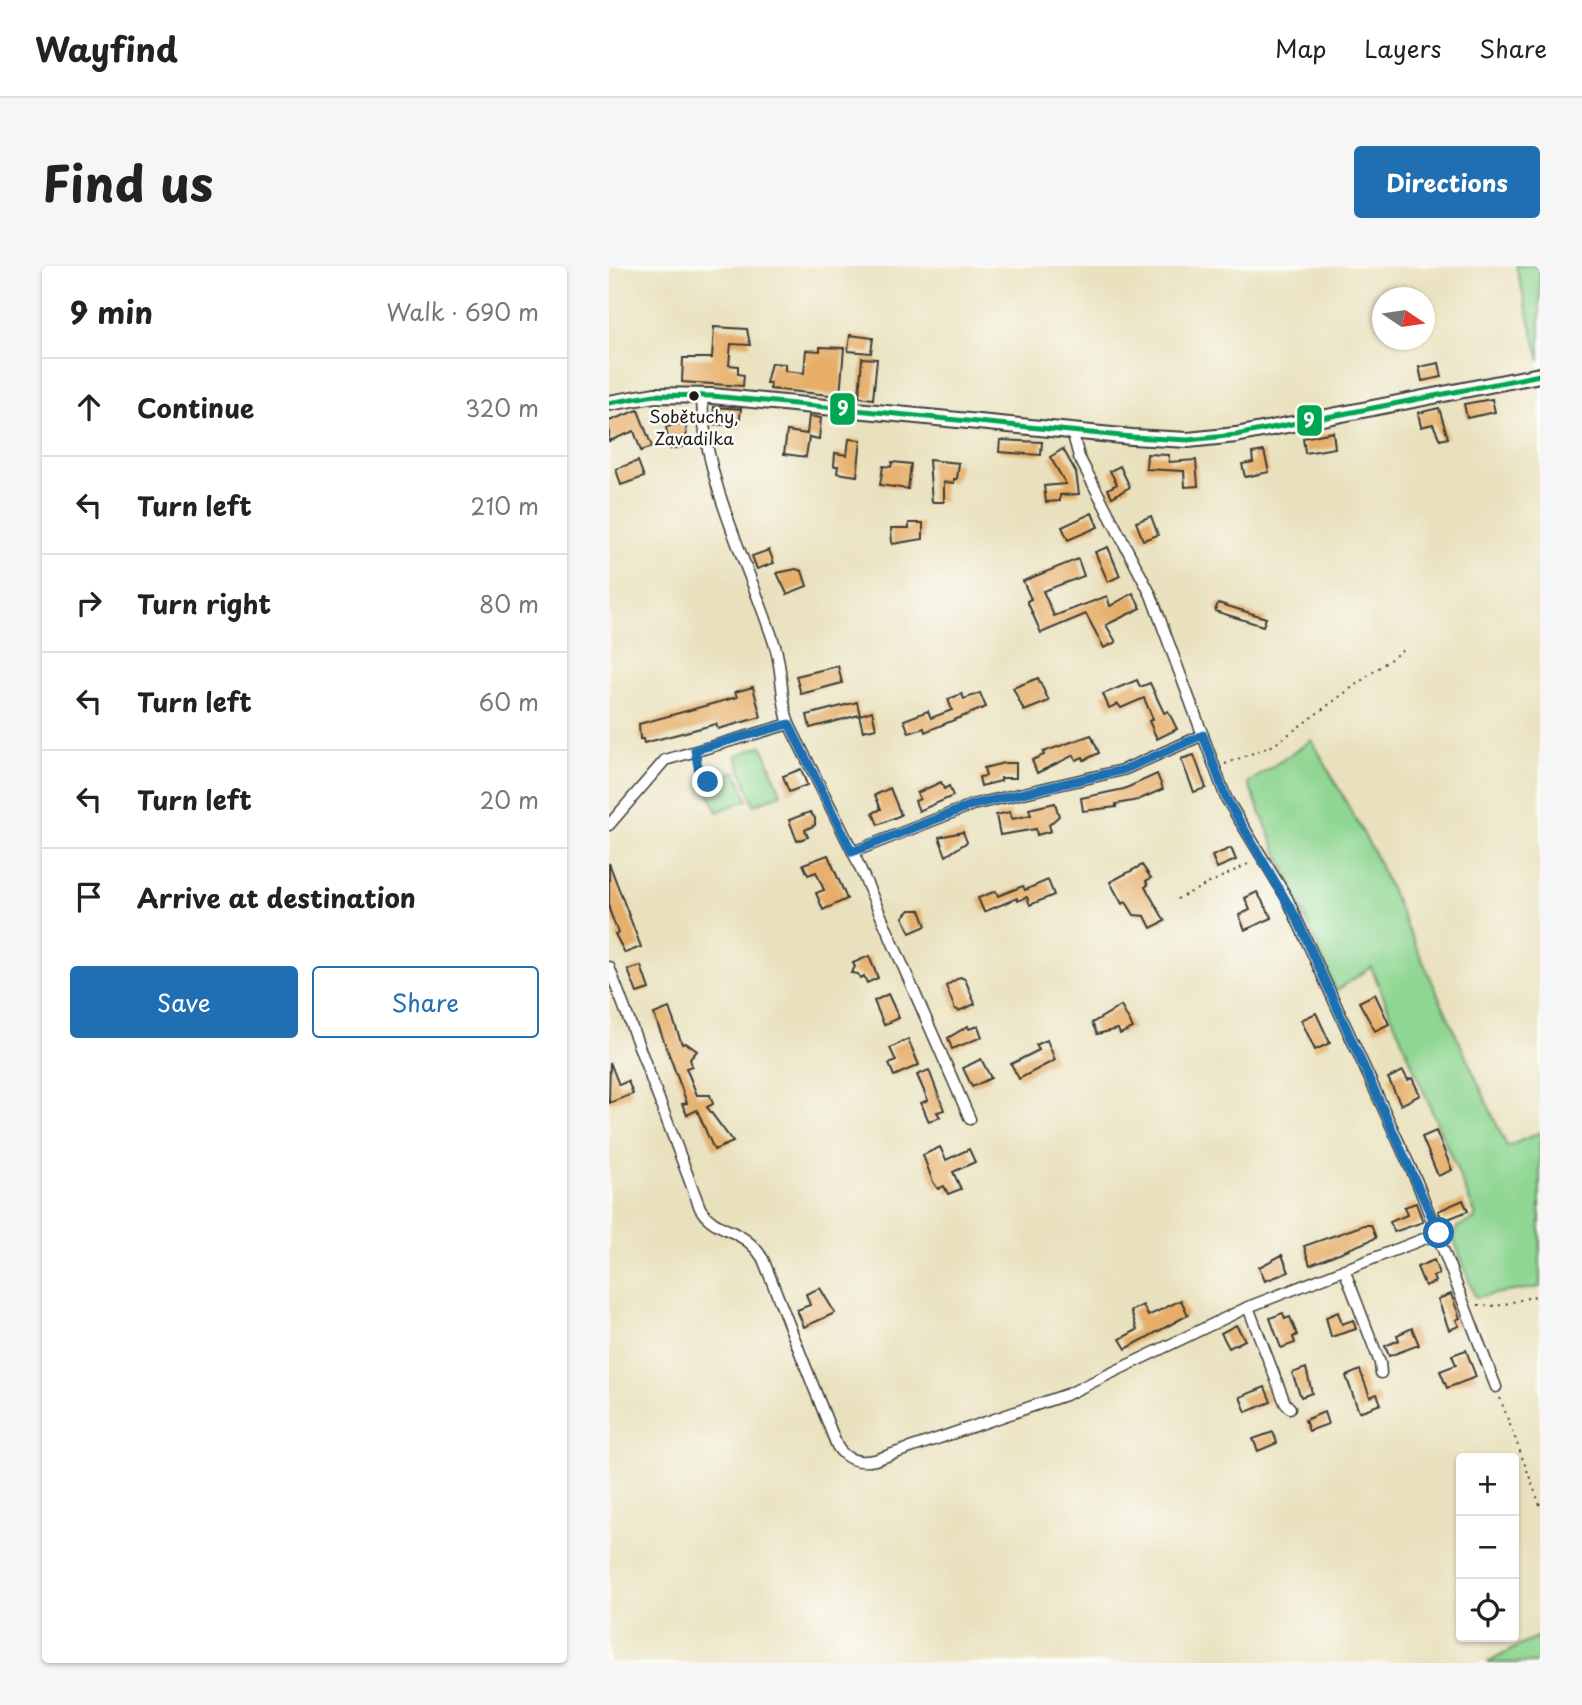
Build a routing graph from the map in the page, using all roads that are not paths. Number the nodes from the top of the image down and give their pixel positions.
1 (1540, 375) edge
2 (702, 395) junction
3 (609, 403) edge
4 (1072, 431) junction
5 (789, 724) junction
6 (1203, 735) junction
7 (609, 825) edge
8 (852, 852) junction
9 (609, 967) edge
10 (970, 1119) dead end
11 (1439, 1233) junction
12 (1343, 1269) junction
13 (1248, 1307) junction
14 (1381, 1373) dead end
15 (1496, 1387) road end
16 (1290, 1408) dead end

1 - 4 street
2 - 3 street
2 - 4 street
2 - 5 street
4 - 6 street
5 - 7 street
5 - 8 street
6 - 8 street
6 - 11 street
8 - 10 street
9 - 13 street
11 - 12 street
11 - 15 street
12 - 13 street
12 - 14 street
13 - 16 street

